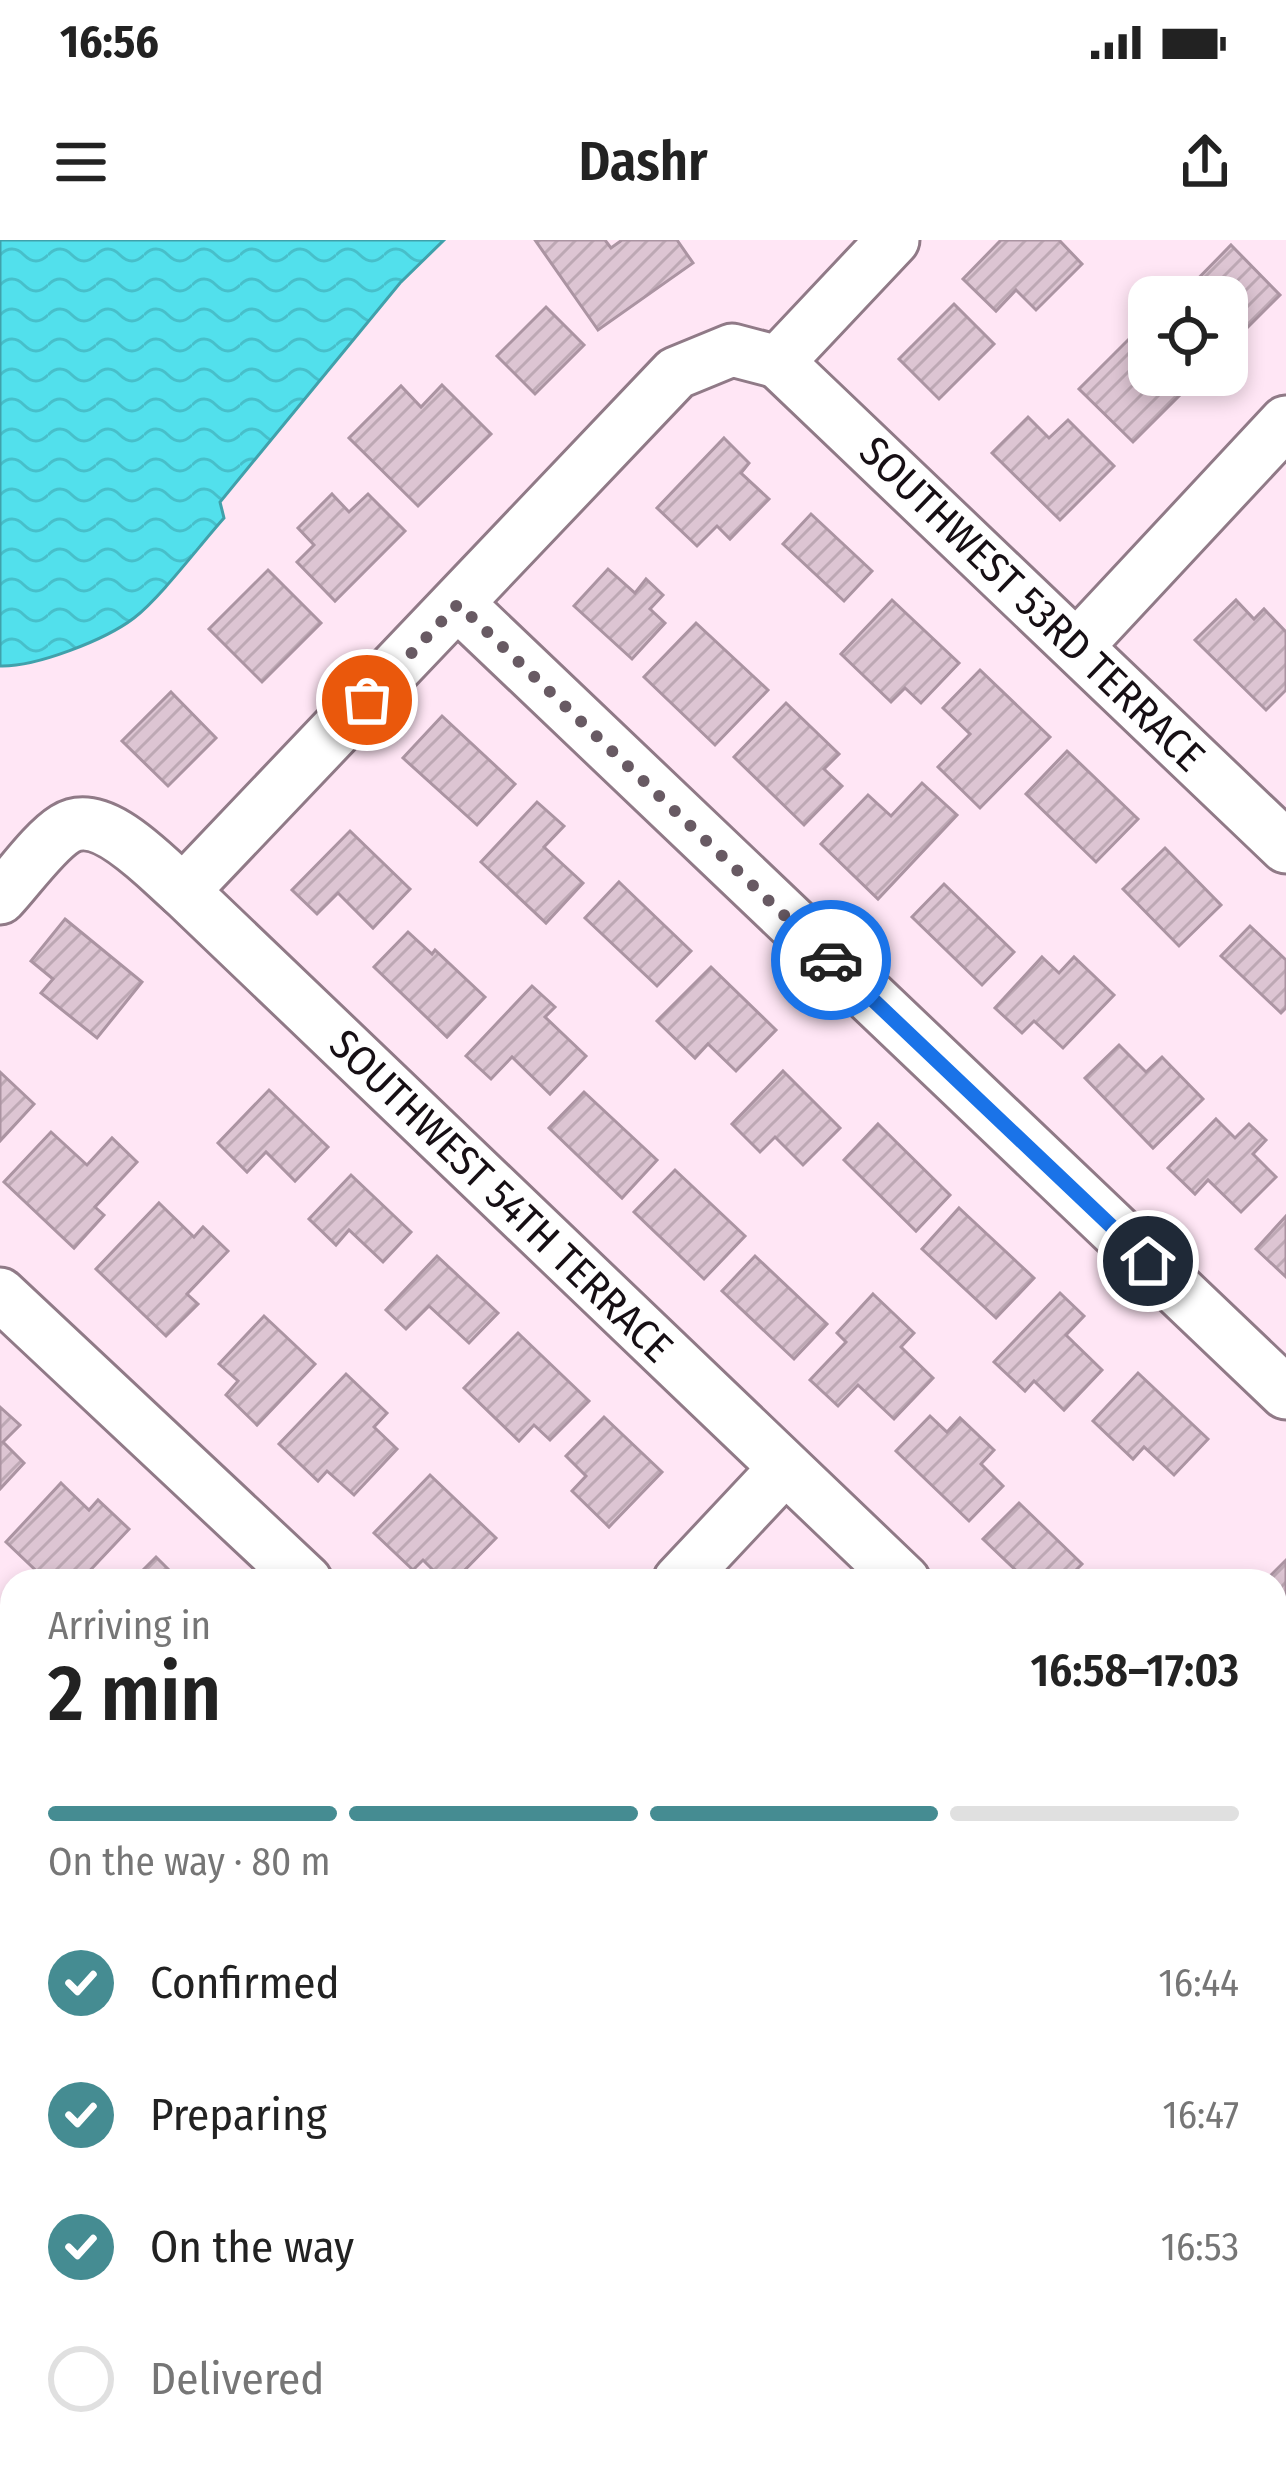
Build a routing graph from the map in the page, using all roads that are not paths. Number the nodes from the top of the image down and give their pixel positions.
1 (893, 240) edge
2 (778, 362) junction
3 (1286, 422) edge
4 (458, 604) junction
5 (1078, 645) junction
6 (1286, 847) edge
7 (183, 891) junction
8 (0, 898) edge
9 (0, 1294) edge
10 (1286, 1393) edge
11 (785, 1468) junction
12 (293, 1569) edge
13 (691, 1569) edge
14 (891, 1569) edge

1 - 2 street
2 - 4 street
2 - 5 street, SOUTHWEST 53RD TERRACE
3 - 5 street
4 - 7 street
4 - 10 street
5 - 6 street, SOUTHWEST 53RD TERRACE
7 - 8 street, SOUTHWEST 54TH TERRACE
7 - 11 street, SOUTHWEST 54TH TERRACE
9 - 12 street
11 - 13 street
11 - 14 street, SOUTHWEST 54TH TERRACE

